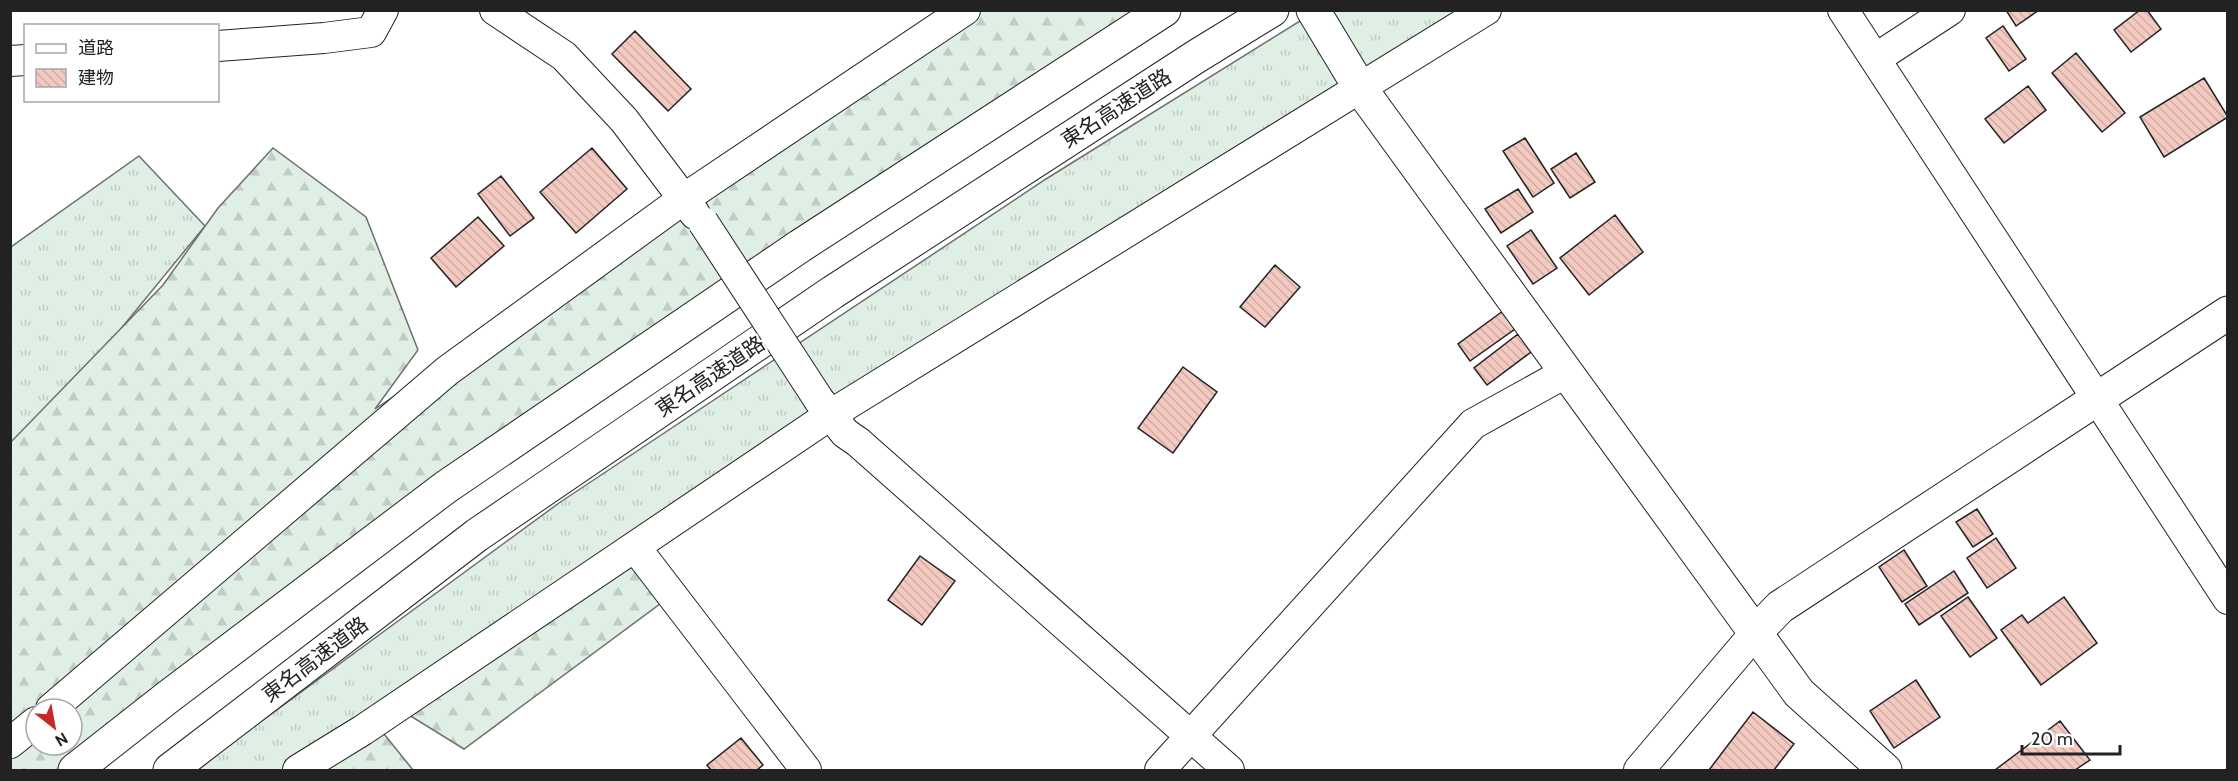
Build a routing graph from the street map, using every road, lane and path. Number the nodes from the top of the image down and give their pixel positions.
1 (383, 10) edge
2 (495, 10) edge
3 (965, 10) edge
4 (1164, 10) edge
5 (1272, 10) edge
6 (1313, 10) edge
7 (1486, 10) edge
8 (1843, 10) edge
9 (1950, 10) edge
10 (219, 46) edge
11 (1875, 59) junction
12 (1353, 76) junction
13 (682, 200) junction
14 (2228, 313) edge
15 (1567, 372) junction
16 (2097, 398) junction
17 (825, 408) junction
18 (635, 547) junction
19 (2228, 599) edge
20 (1756, 632) junction
21 (65, 697) edge
22 (24, 732) edge
23 (1190, 737) junction
24 (10, 743) edge
25 (75, 771) edge
26 (170, 771) edge
27 (298, 771) edge
28 (806, 771) edge
29 (1160, 771) edge
30 (1229, 771) edge
31 (1638, 771) edge
32 (1885, 771) edge

1 - 10 street
2 - 13 street
3 - 13 street
4 - 25 main road
5 - 26 main road, 東名高速道路
6 - 12 main road
7 - 12 street
8 - 11 street
9 - 11 street
11 - 16 street
12 - 15 main road
12 - 17 street
13 - 17 street, bridge
13 - 21 street
14 - 16 main road
15 - 20 main road
15 - 23 street
16 - 19 street
16 - 20 main road
17 - 18 street
17 - 23 street
18 - 27 street
18 - 28 street
20 - 31 street
20 - 32 main road
22 - 24 street
23 - 29 street
23 - 30 street

